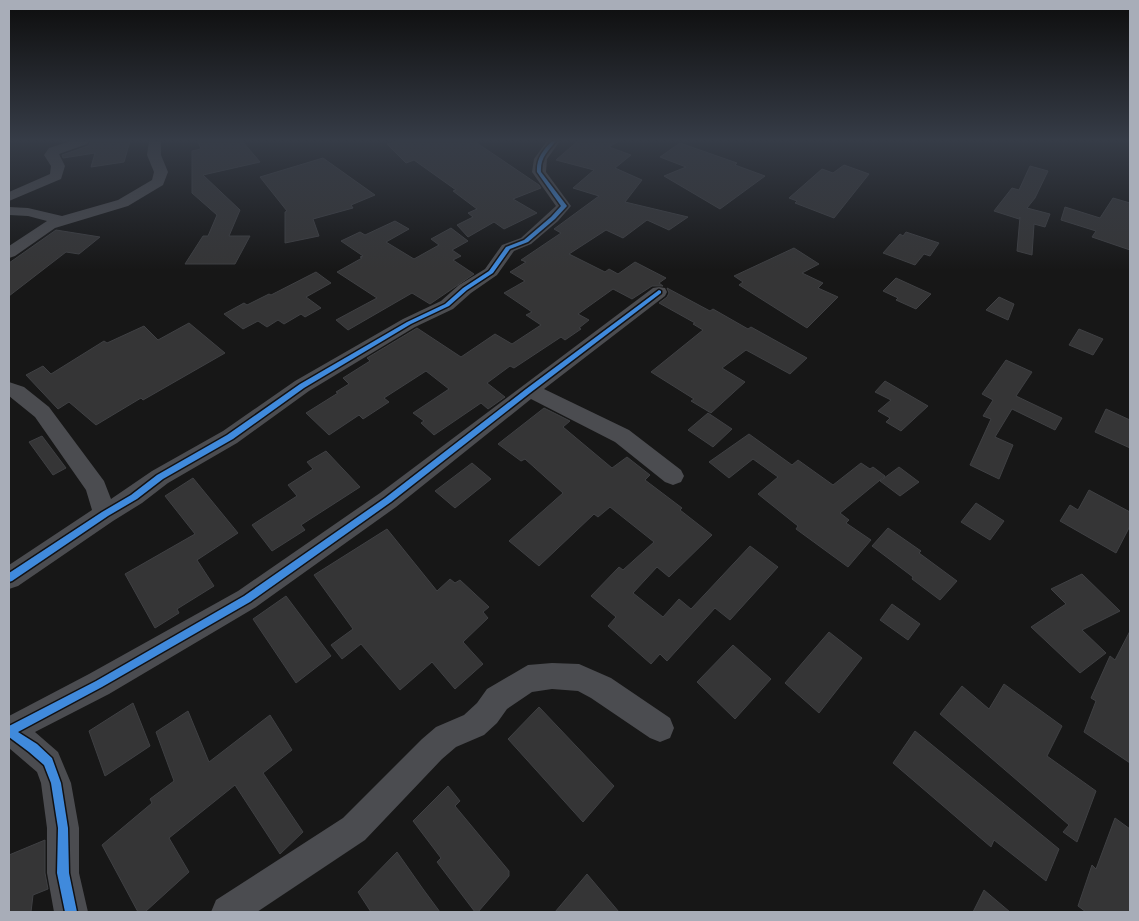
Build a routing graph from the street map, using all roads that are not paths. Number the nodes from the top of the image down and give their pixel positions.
1 (38, 184) edge
2 (155, 184) edge
3 (548, 184) edge
4 (9, 197) edge
5 (9, 211) edge
6 (62, 220) junction
7 (9, 254) edge
8 (659, 292) dead end
9 (9, 389) edge
10 (528, 390) junction
11 (672, 476) dead end
12 (105, 514) junction
13 (9, 578) edge
14 (660, 728) dead end
15 (71, 912) edge
16 (228, 912) edge

1 - 4 street
2 - 6 street
3 - 12 street
5 - 6 street
6 - 7 street
8 - 10 street
9 - 12 street
10 - 11 street
10 - 15 street
12 - 13 street
14 - 16 street

